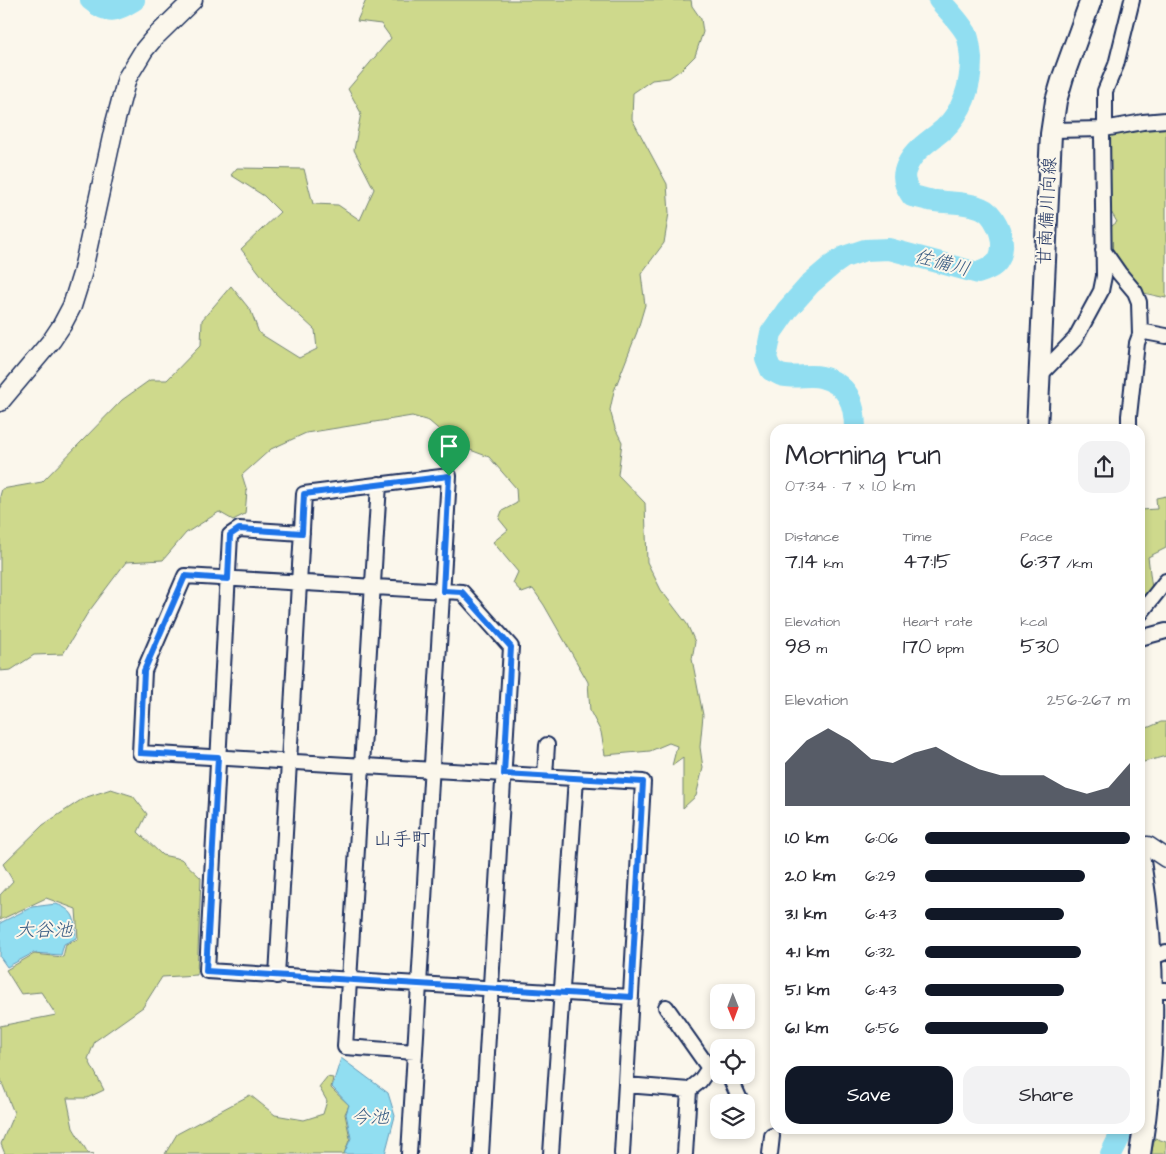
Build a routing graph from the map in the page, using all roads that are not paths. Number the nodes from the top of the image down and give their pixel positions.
1 (193, 0) edge
2 (1091, 0) edge
3 (1132, 0) edge
4 (1166, 120) edge
5 (1104, 129) junction
6 (1052, 130) junction
7 (1103, 249) junction
8 (1140, 335) junction
9 (1166, 336) edge
10 (1039, 376) junction
11 (0, 402) edge
12 (1037, 424) edge
13 (1129, 424) edge
14 (378, 484) junction
15 (302, 533) junction
16 (228, 579) junction
17 (1166, 581) edge
18 (299, 583) junction
19 (372, 587) junction
20 (443, 591) junction
21 (1145, 608) edge
22 (1166, 631) edge
23 (1145, 637) edge
24 (547, 745) dead end
25 (218, 757) junction
26 (289, 761) junction
27 (361, 765) junction
28 (432, 769) junction
29 (504, 774) junction
30 (545, 776) junction
31 (576, 778) junction
32 (1145, 846) edge
33 (1166, 858) edge
34 (1145, 898) edge
35 (1158, 955) edge
36 (277, 976) junction
37 (349, 980) junction
38 (420, 984) junction
39 (491, 988) junction
40 (1159, 990) edge
41 (561, 993) junction
42 (631, 997) junction
43 (666, 1007) dead end
44 (415, 1052) junction
45 (710, 1062) edge
46 (710, 1071) edge
47 (626, 1085) junction
48 (689, 1090) junction
49 (1145, 1121) edge
50 (1143, 1134) edge
51 (772, 1136) dead end
52 (409, 1154) edge
53 (481, 1154) edge
54 (551, 1154) edge
55 (622, 1154) edge
56 (685, 1154) edge
57 (770, 1154) edge
58 (1140, 1154) edge

1 - 11 street
2 - 6 main road, 甘南備川向線
3 - 5 street
4 - 5 street
5 - 6 street
5 - 7 street
6 - 10 main road, 甘南備川向線
7 - 8 street
7 - 10 street
8 - 9 street
8 - 13 street
10 - 12 main road, 甘南備川向線
14 - 15 street
14 - 19 street
14 - 20 street
15 - 16 street
15 - 18 street
16 - 18 street
16 - 25 street
16 - 25 street
17 - 21 street
18 - 19 street
18 - 26 street
19 - 20 street
19 - 27 street
20 - 28 street
20 - 29 street
22 - 23 street
24 - 30 street
25 - 26 street
25 - 36 street
26 - 27 street
26 - 36 street
27 - 28 street
27 - 37 street
28 - 29 street
28 - 38 street
29 - 30 street
29 - 39 street
30 - 31 street
31 - 41 street
31 - 42 street
32 - 33 street
34 - 35 main road
35 - 40 main road
36 - 37 street
37 - 38 street
37 - 44 street
38 - 39 street
38 - 44 street
39 - 41 street
39 - 53 street
40 - 49 main road
41 - 42 street
41 - 54 street
42 - 47 street
43 - 45 street
44 - 52 street
46 - 48 street
47 - 48 street
47 - 55 street
48 - 56 street
50 - 58 main road
51 - 57 street

